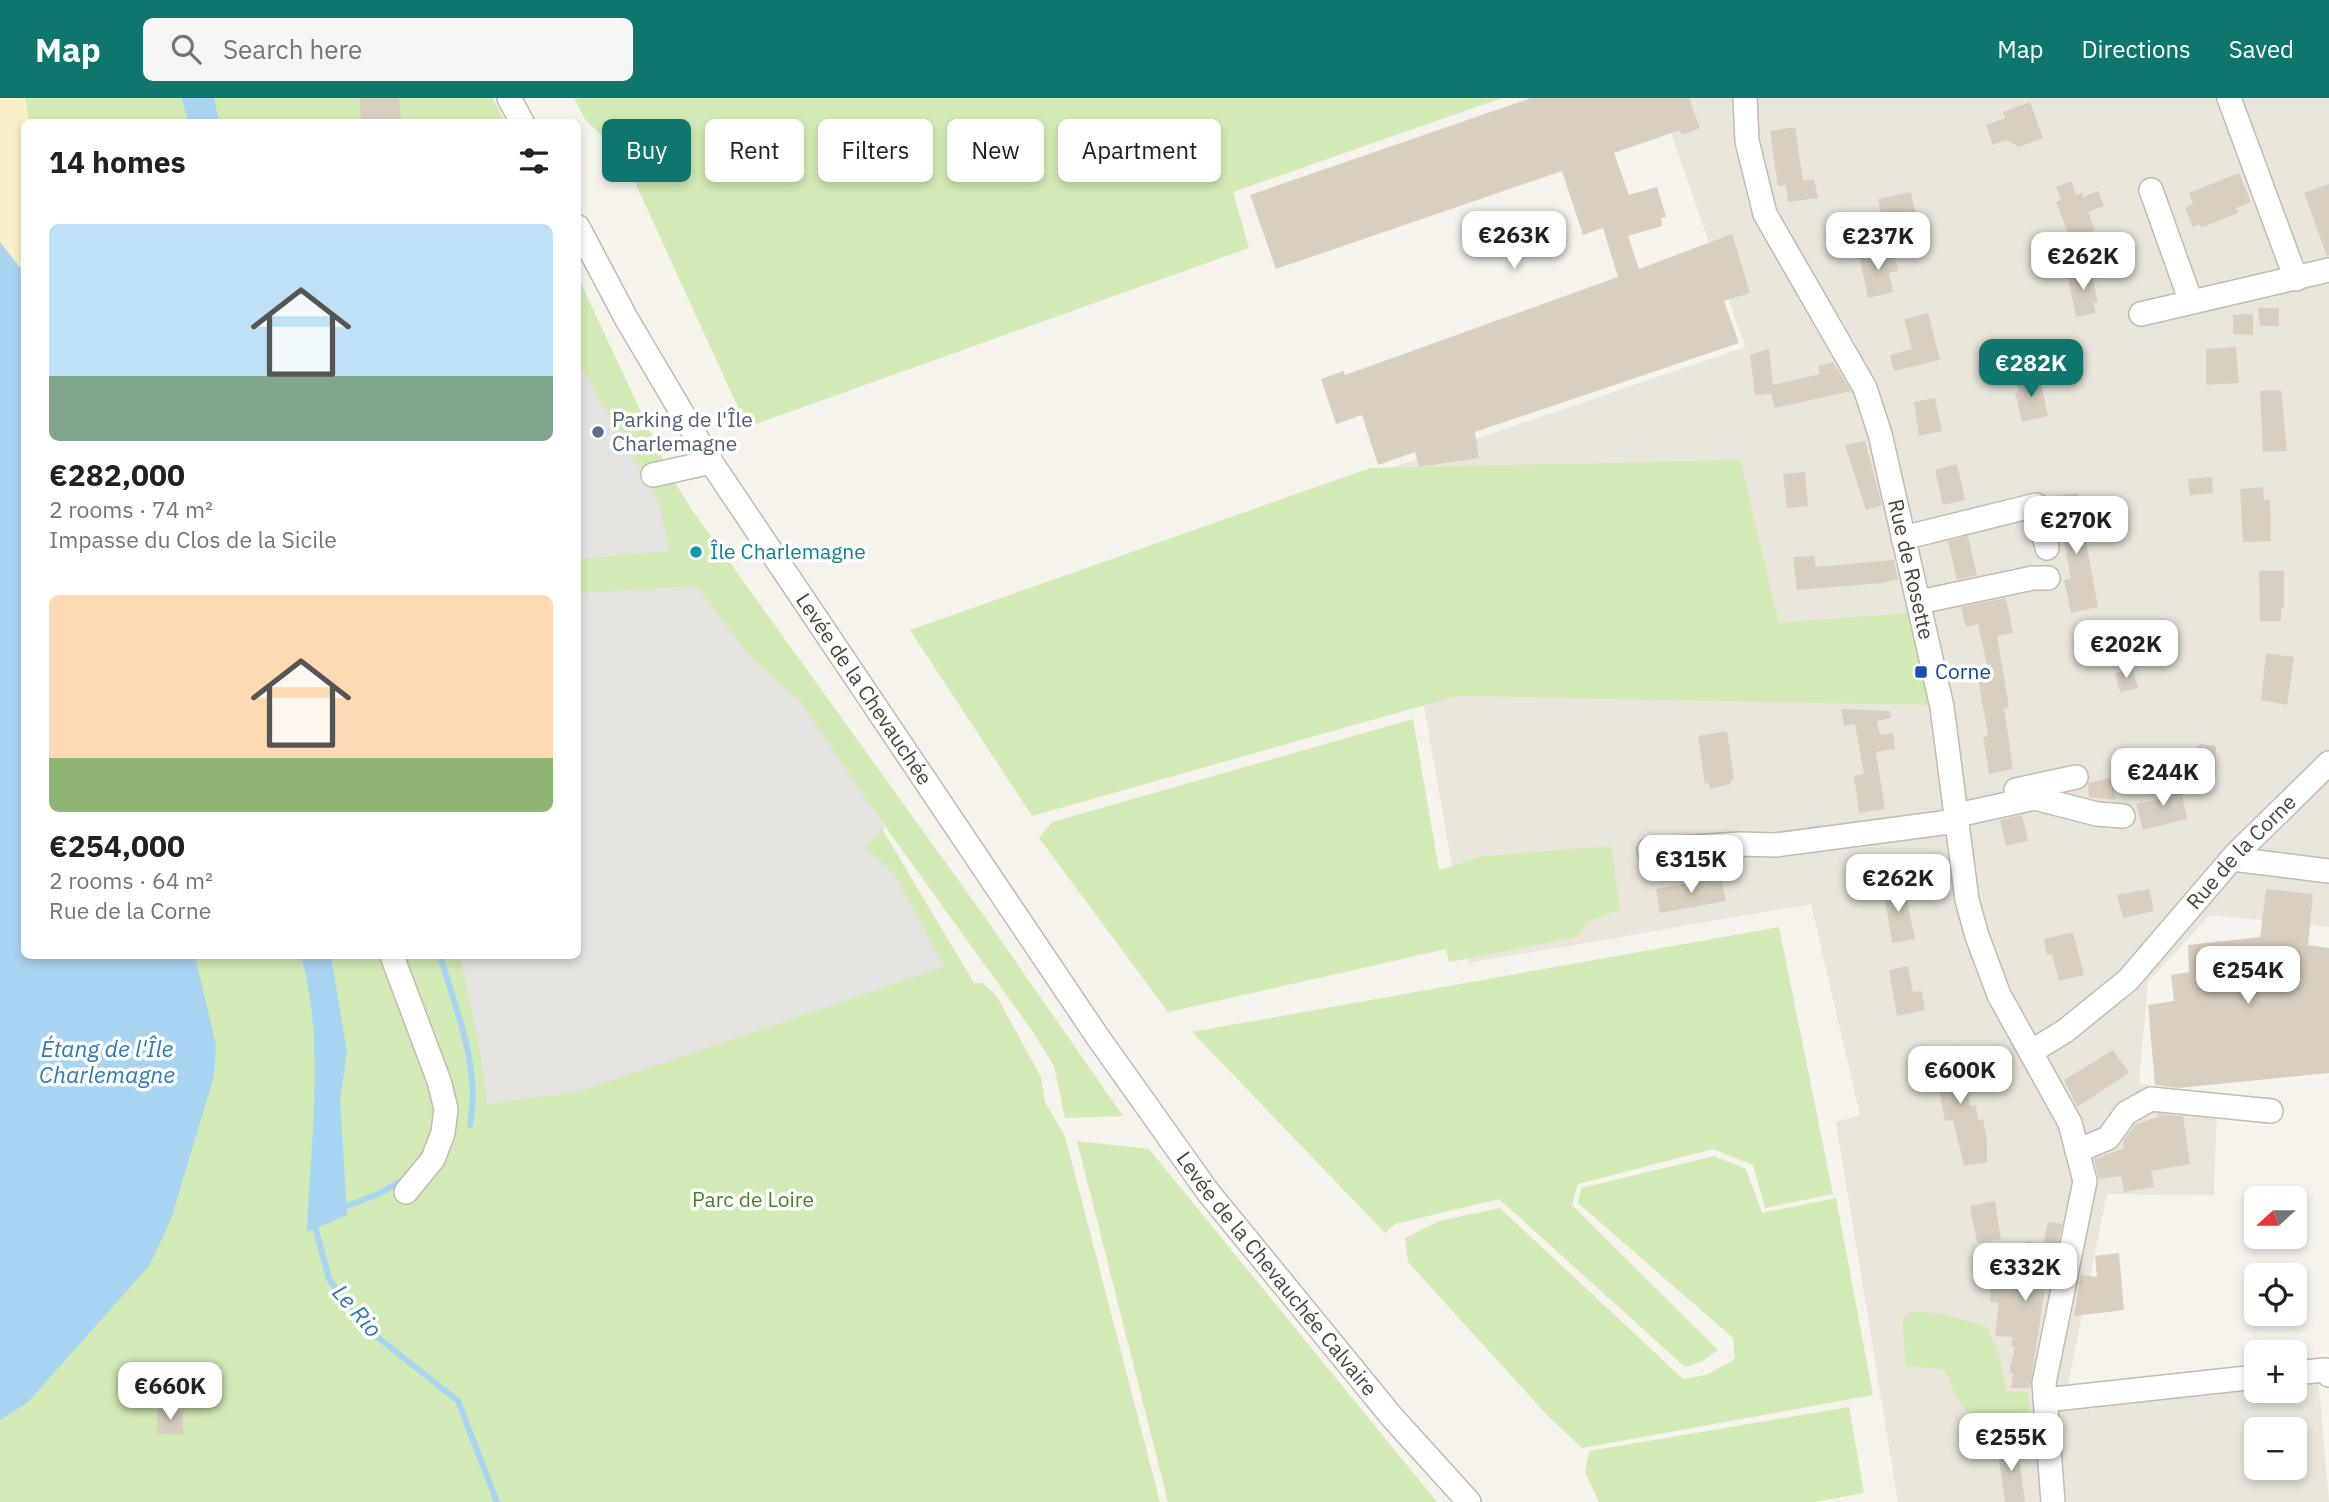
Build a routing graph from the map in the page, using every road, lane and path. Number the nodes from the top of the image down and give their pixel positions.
1 (509, 98) edge
2 (1745, 98) edge
3 (2230, 98) edge
4 (520, 119) edge
5 (2151, 190) dead end
6 (581, 233) edge
7 (2329, 270) edge
8 (2297, 278) junction
9 (2191, 302) junction
10 (2141, 314) dead end
11 (711, 462) junction
12 (653, 475) dead end
13 (1903, 538) junction
14 (2047, 548) dead end
15 (2048, 578) dead end
16 (1919, 603) junction
17 (2329, 763) edge
18 (2076, 777) dead end
19 (1956, 813) junction
20 (2123, 816) dead end
21 (1649, 850) dead end
22 (2232, 859) junction
23 (2329, 871) edge
24 (393, 959) edge
25 (1097, 1036) joint
26 (2031, 1052) junction
27 (2271, 1111) dead end
28 (2077, 1150) junction
29 (406, 1192) dead end
30 (2307, 1372) edge
31 (2329, 1375) edge
32 (2244, 1378) edge
33 (2045, 1400) junction
34 (1469, 1502) edge
35 (2053, 1502) edge

1 - 4 street
2 - 13 street, Rue de Rosette
3 - 8 street
5 - 9 street
6 - 11 street, Levée de la Chevauchée
7 - 8 street
8 - 9 street
9 - 10 street
11 - 12 street
11 - 25 street, Levée de la Chevauchée
13 - 14 street
13 - 16 street, Rue de Rosette
15 - 16 street
16 - 19 street, Rue de Rosette
17 - 22 street, Rue de la Corne
18 - 19 street
19 - 20 street
19 - 21 street
19 - 26 street, Rue de Rosette
22 - 23 street
22 - 26 street, Rue de la Corne
24 - 29 street
25 - 34 street, Levée de la Chevauchée Calvaire
26 - 28 street, Rue de Rosette
27 - 28 street
28 - 33 street, Rue de Rosette
30 - 31 street
32 - 33 street
33 - 35 street, Rue de Rosette

